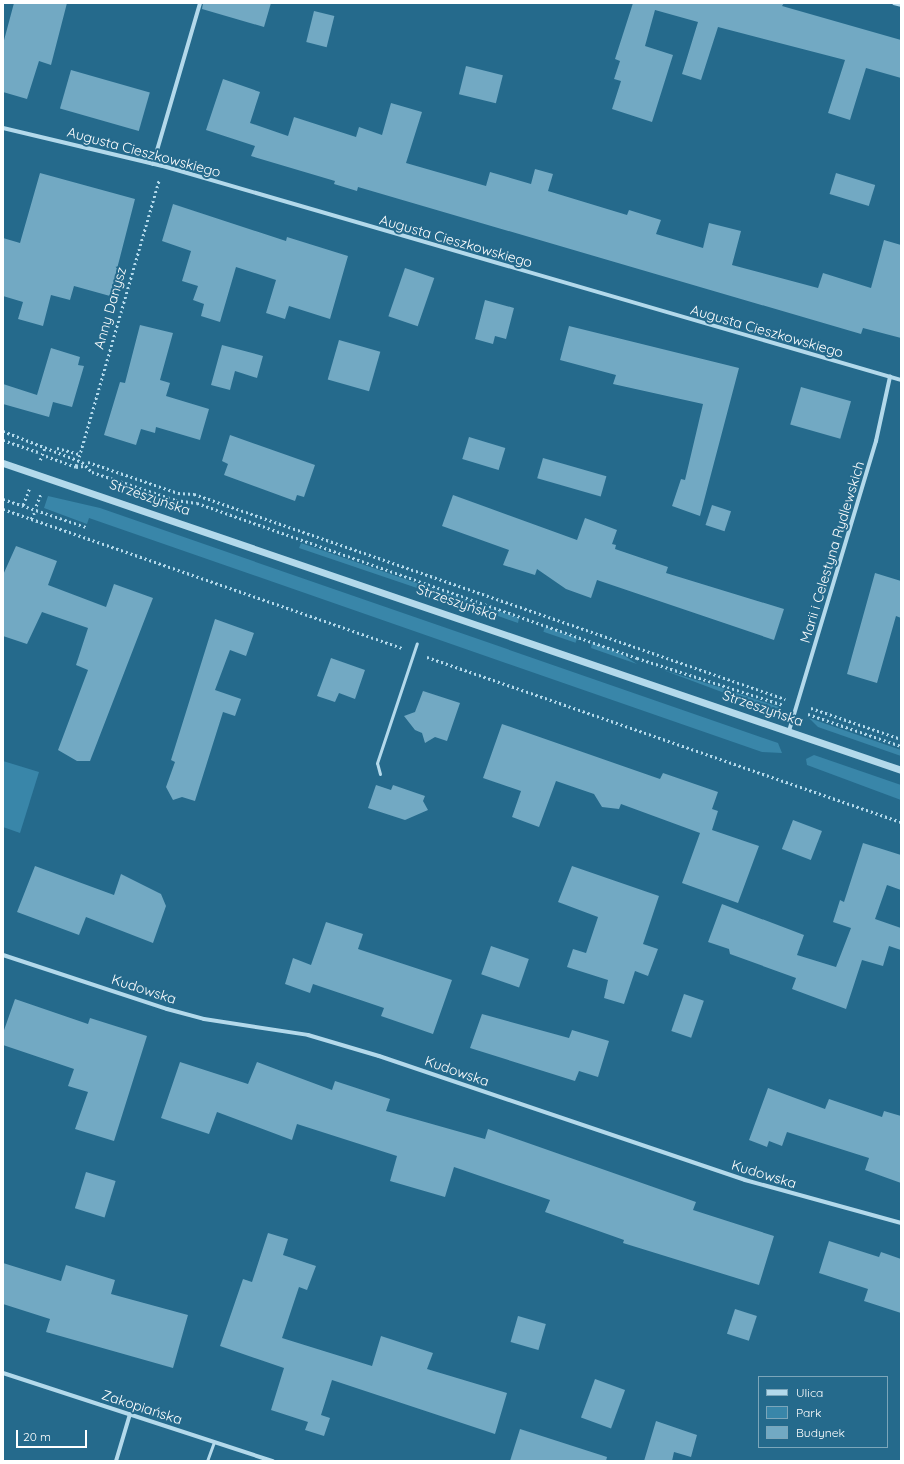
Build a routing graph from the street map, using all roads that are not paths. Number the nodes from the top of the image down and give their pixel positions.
1 (200, 3) edge
2 (894, 3) edge
3 (901, 5) edge
4 (3, 128) edge
5 (153, 164) junction
6 (890, 377) junction
7 (901, 380) edge
8 (3, 463) edge
9 (417, 643) dead end
10 (789, 731) junction
11 (901, 770) edge
12 (380, 774) dead end
13 (3, 954) edge
14 (901, 1223) edge
15 (3, 1373) edge
16 (130, 1414) junction
17 (214, 1442) junction
18 (116, 1461) edge
19 (207, 1461) edge
20 (273, 1461) edge

1 - 5 street
2 - 3 street
4 - 5 street, Augusta Cieszkowskiego
5 - 6 street, Augusta Cieszkowskiego
6 - 7 street, Augusta Cieszkowskiego
6 - 10 street, Marii i Celestyna Rydlewskich
8 - 10 street, Strzeszyńska
9 - 12 lane
10 - 11 street, Strzeszyńska
13 - 14 street, Kudowska
15 - 16 street, Zakopiańska
16 - 17 street, Zakopiańska
16 - 18 street
17 - 19 lane
17 - 20 street, Zakopiańska

